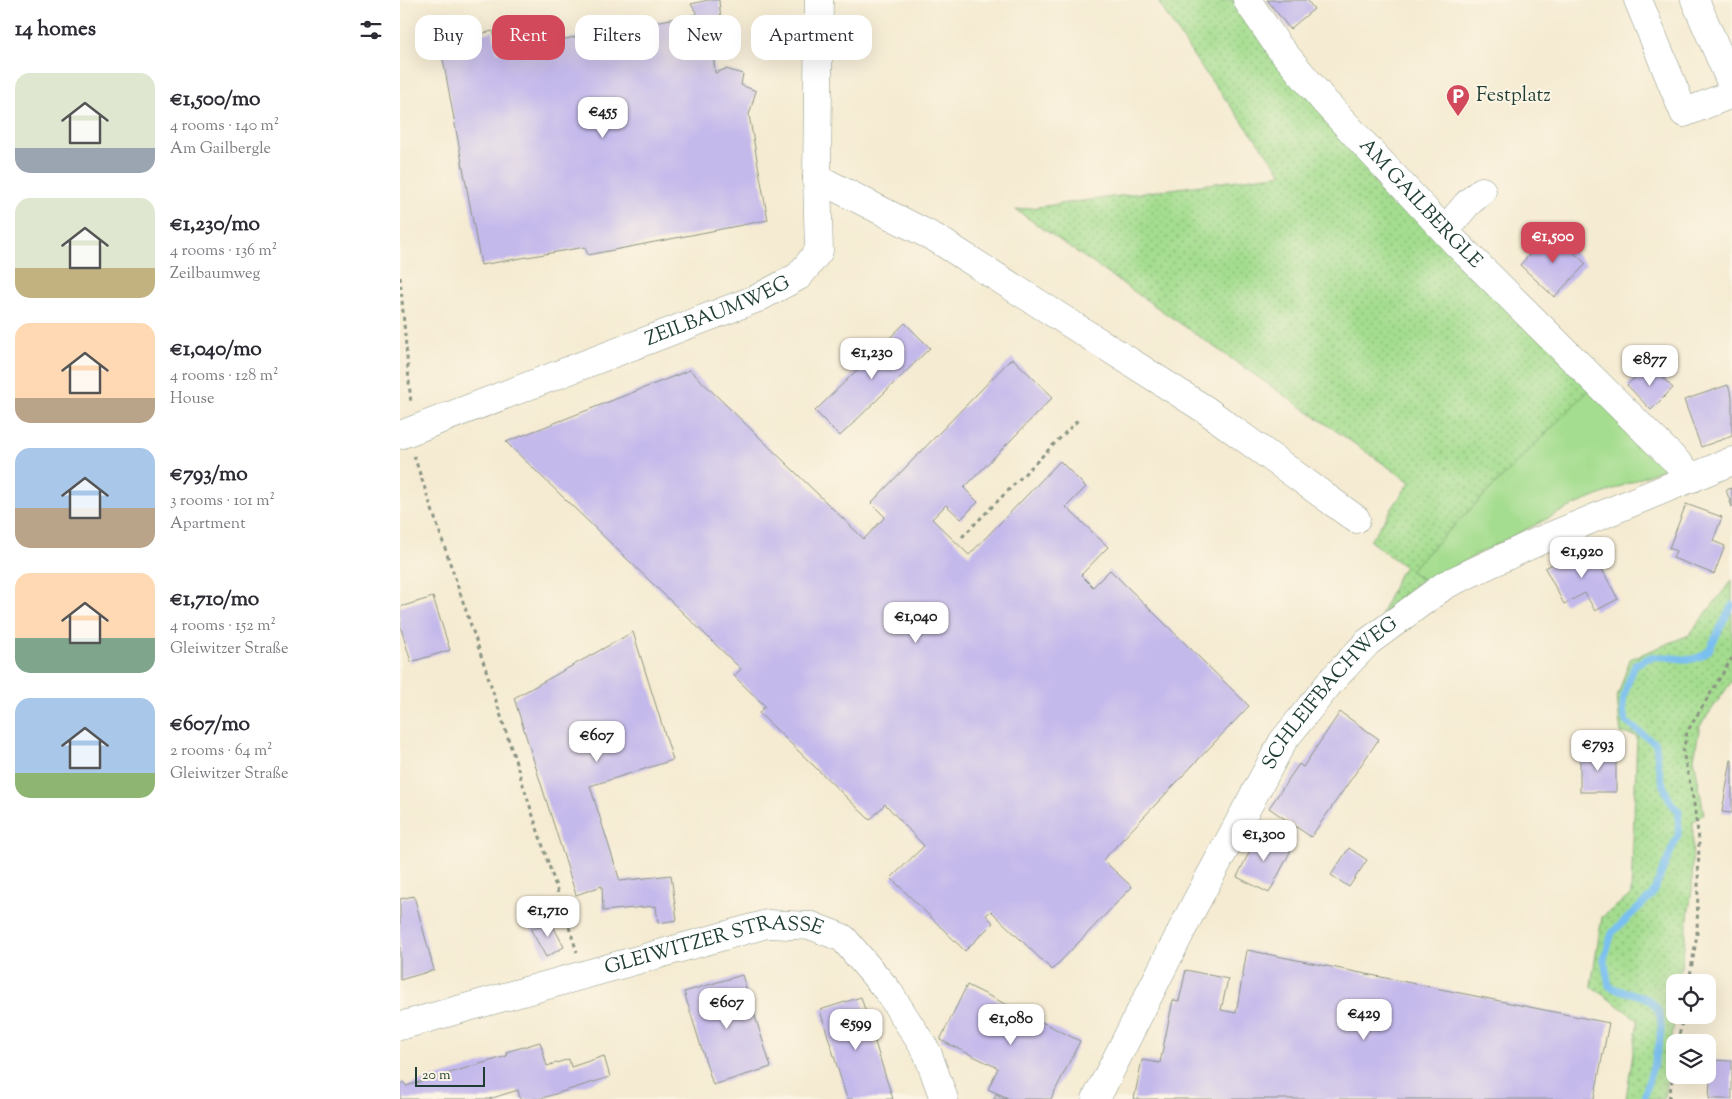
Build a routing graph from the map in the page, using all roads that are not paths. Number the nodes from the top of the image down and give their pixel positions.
1 (819, 0) edge
2 (1247, 0) edge
3 (1638, 0) edge
4 (1695, 0) edge
5 (1732, 85) edge
6 (1732, 94) edge
7 (817, 178) junction
8 (1482, 191) dead end
9 (1445, 230) junction
10 (403, 434) edge
11 (1732, 461) edge
12 (1693, 478) junction
13 (1356, 519) dead end
14 (400, 1026) edge
15 (944, 1099) edge
16 (1096, 1099) edge

1 - 7 street, ZEILBAUMWEG
2 - 9 street, AM GAILBERGLE
3 - 6 street
4 - 5 street
7 - 10 street, ZEILBAUMWEG
7 - 13 street
8 - 9 street
9 - 12 street, AM GAILBERGLE
11 - 12 street, SCHLEIFBACHWEG
12 - 16 street, SCHLEIFBACHWEG
14 - 15 street, GLEIWITZER STRASSE

